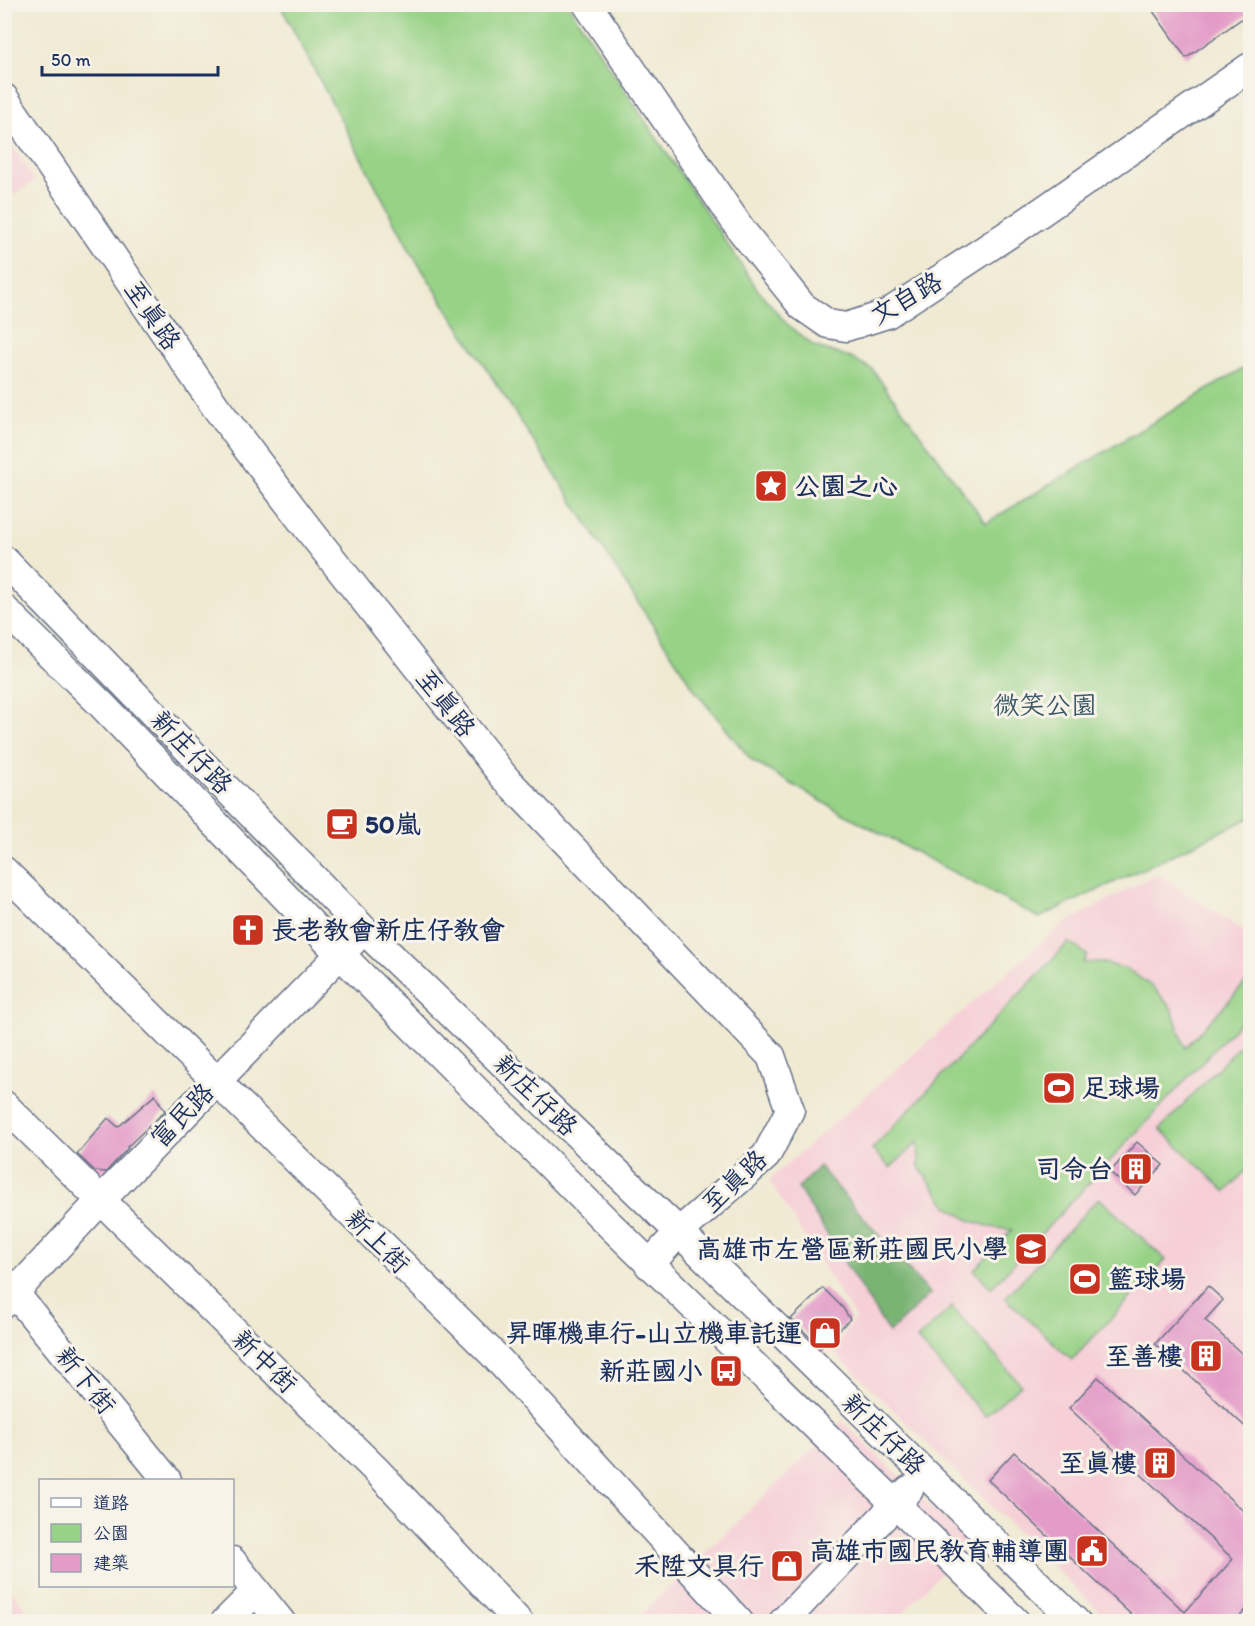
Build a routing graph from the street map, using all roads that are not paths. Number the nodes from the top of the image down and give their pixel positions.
1 (587, 4) edge
2 (1251, 67) edge
3 (4, 98) edge
4 (4, 560) edge
5 (4, 609) edge
6 (4, 871) edge
7 (364, 930) junction
8 (339, 954) junction
9 (216, 1080) junction
10 (4, 1105) edge
11 (101, 1200) junction
12 (679, 1232) junction
13 (649, 1264) junction
14 (8, 1293) edge
15 (924, 1473) junction
16 (166, 1479) edge
17 (897, 1504) junction
18 (234, 1564) edge
19 (256, 1591) junction
20 (225, 1622) edge
21 (281, 1622) edge
22 (519, 1622) edge
23 (740, 1622) edge
24 (783, 1622) edge
25 (1016, 1622) edge
26 (1076, 1622) edge

1 - 2 street, 文自路
3 - 12 street, 至真路
4 - 7 street, 新庄仔路
5 - 8 street, 新庄仔路
6 - 9 street, 新上街
7 - 8 street, 富民路
7 - 12 street, 新庄仔路
8 - 9 street, 富民路
8 - 13 street, 新庄仔路
9 - 11 street, 富民路
9 - 23 street, 新上街
10 - 11 street, 新中街
11 - 14 street, 富民路
11 - 22 street, 新中街
12 - 13 street, 至真路
12 - 15 street, 新庄仔路
13 - 17 street, 新庄仔路
14 - 16 street, 新下街
15 - 17 street
15 - 26 street, 新庄仔路
17 - 24 street
17 - 25 street, 新庄仔路
18 - 19 street
19 - 20 street
19 - 21 street

